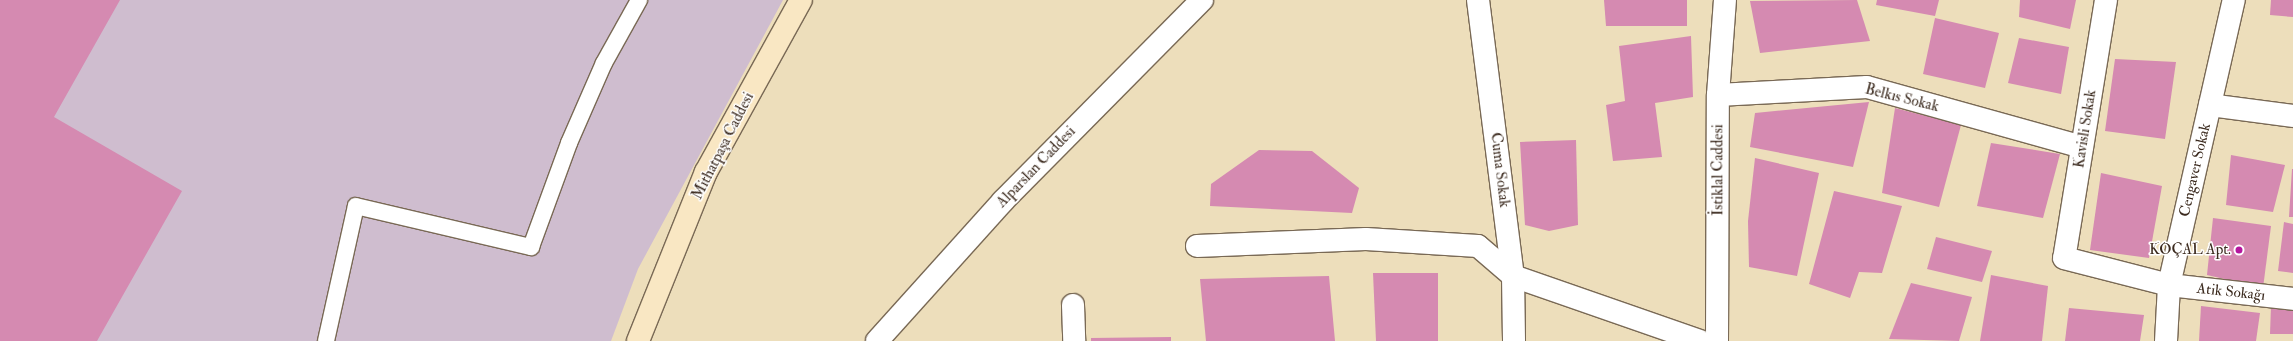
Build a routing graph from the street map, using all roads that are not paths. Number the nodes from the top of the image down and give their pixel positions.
1 (639, 0) edge
2 (801, 0) edge
3 (1202, 0) edge
4 (1478, 0) edge
5 (1725, 0) edge
6 (2106, 0) edge
7 (2234, 0) edge
8 (1718, 96) junction
9 (2210, 105) junction
10 (2293, 116) edge
11 (2082, 147) junction
12 (1197, 246) dead end
13 (2064, 258) joint
14 (1513, 276) junction
15 (2169, 285) junction
16 (2293, 299) edge
17 (1073, 305) dead end
18 (326, 341) edge
19 (638, 341) edge
20 (878, 341) edge
21 (1074, 341) edge
22 (1514, 341) edge
23 (1700, 341) edge
24 (1716, 341) edge
25 (2166, 341) edge

1 - 18 lane
2 - 19 street, Mithatpaşa Caddesi
3 - 20 street, Alparslan Caddesi
4 - 14 street, Cuma Sokak
5 - 8 street, İstiklal Caddesi
6 - 11 street, Kavisli Sokak
7 - 9 street, Cengaver Sokak
8 - 11 street, Belkıs Sokak
8 - 24 street, İstiklal Caddesi
9 - 10 street
9 - 15 street, Cengaver Sokak
11 - 13 street, Kavisli Sokak
12 - 14 street
13 - 15 street, Atik Sokağı
14 - 22 street, Cuma Sokak
14 - 23 street
15 - 16 street, Atik Sokağı
15 - 25 street, Cengaver Sokak
17 - 21 street

